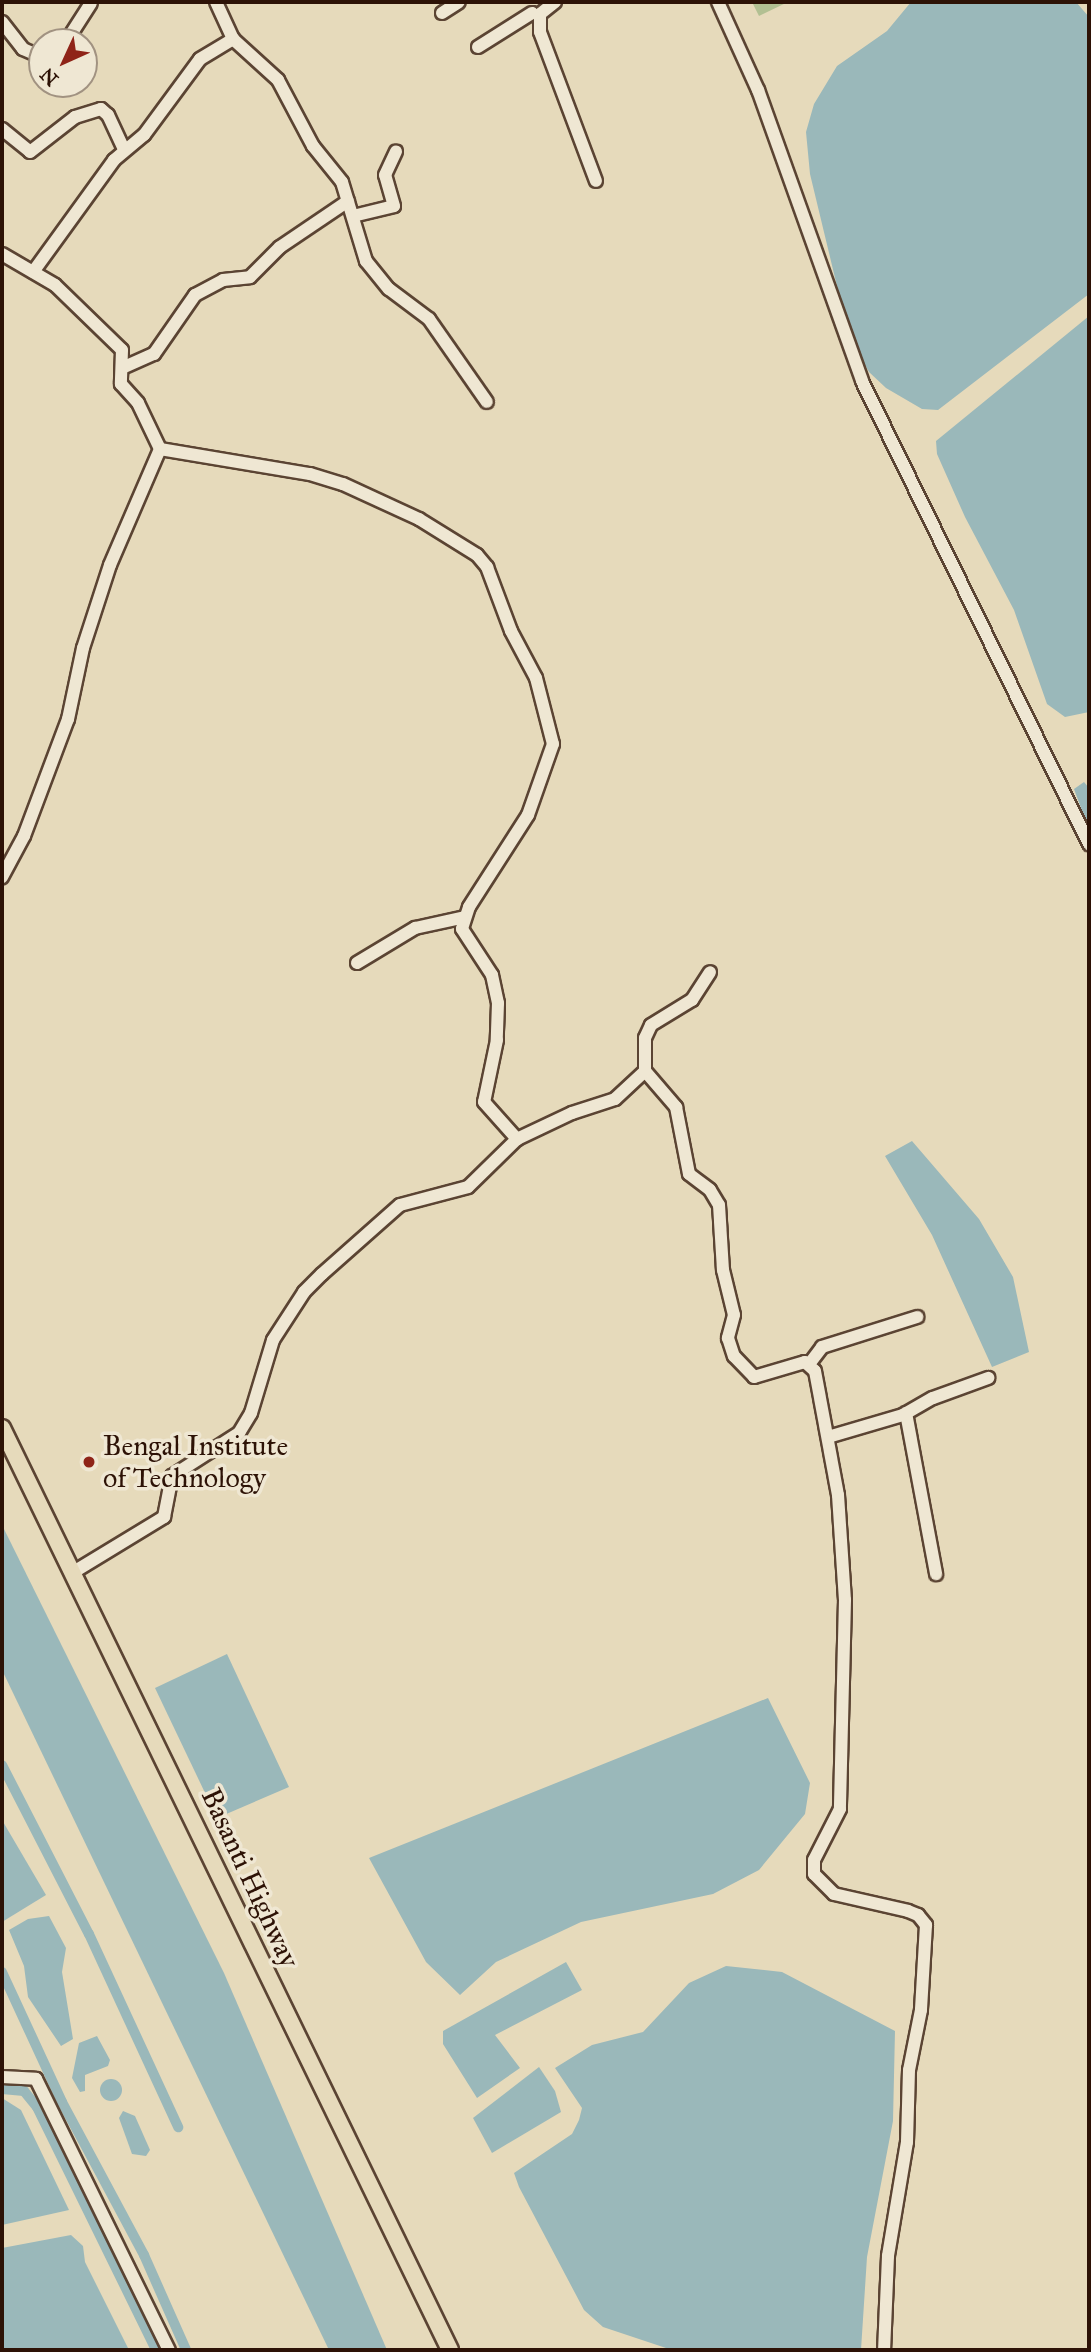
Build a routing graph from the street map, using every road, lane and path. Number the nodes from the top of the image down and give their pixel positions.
1 (91, 2) edge
2 (216, 2) edge
3 (459, 2) edge
4 (555, 2) edge
5 (718, 2) edge
6 (532, 12) edge
7 (442, 13) dead end
8 (2, 22) edge
9 (75, 28) edge
10 (233, 39) junction
11 (478, 47) dead end
12 (28, 51) edge
13 (2, 129) edge
14 (124, 150) junction
15 (396, 151) dead end
16 (596, 181) dead end
17 (348, 201) junction
18 (353, 216) junction
19 (2, 254) edge
20 (33, 272) junction
21 (122, 368) junction
22 (487, 402) dead end
23 (160, 449) junction
24 (1089, 844) edge
25 (2, 877) edge
26 (465, 917) junction
27 (357, 963) dead end
28 (710, 972) dead end
29 (645, 1071) junction
30 (517, 1139) junction
31 (917, 1317) dead end
32 (810, 1363) junction
33 (988, 1378) dead end
34 (906, 1413) junction
35 (2, 1428) edge
36 (828, 1437) junction
37 (72, 1573) junction
38 (936, 1574) dead end
39 (2, 2077) edge
40 (169, 2350) edge
41 (450, 2350) edge
42 (884, 2350) edge

1 - 9 street
2 - 10 street
3 - 7 street
4 - 6 street
5 - 24 street
6 - 11 street
6 - 16 street
8 - 12 street
10 - 14 street
10 - 17 street
13 - 14 street
14 - 20 street
15 - 18 street
17 - 18 street
17 - 21 street
18 - 22 street
19 - 20 street
20 - 21 street
21 - 23 street
23 - 25 street
23 - 26 street
26 - 27 street
26 - 30 street
28 - 29 street
29 - 30 street
29 - 32 street
30 - 37 street
31 - 32 street
32 - 36 street
33 - 34 street
34 - 36 street
34 - 38 street
35 - 37 main road, Basanti Highway
36 - 42 street
37 - 41 main road, Basanti Highway
39 - 40 street

